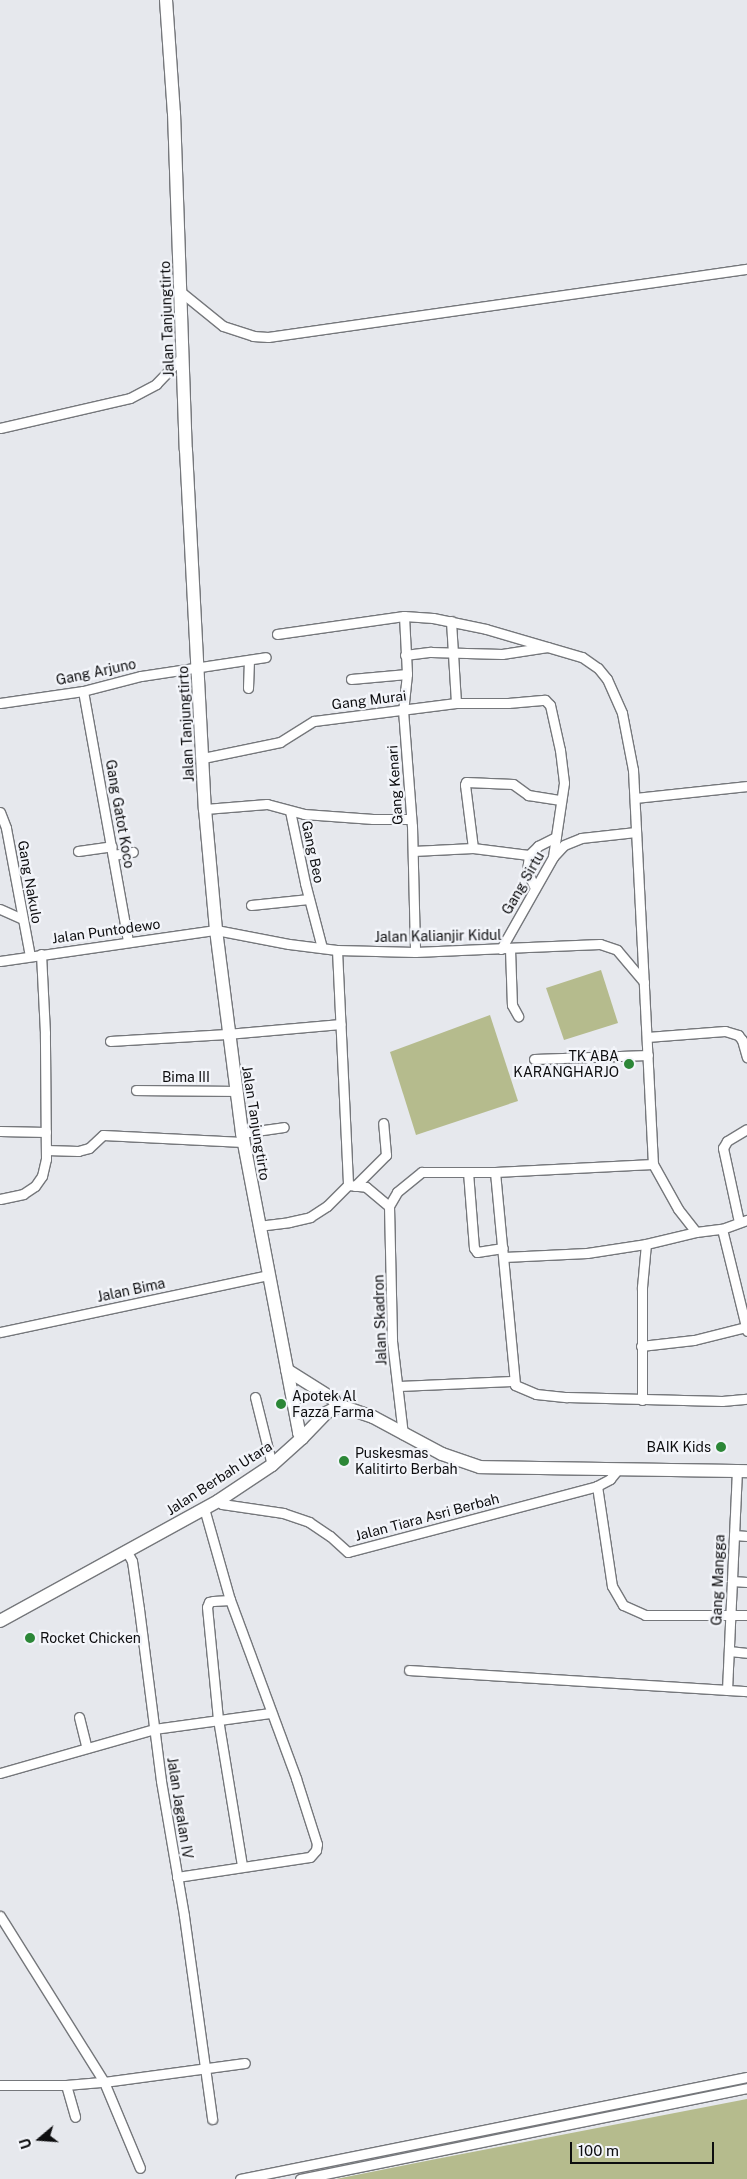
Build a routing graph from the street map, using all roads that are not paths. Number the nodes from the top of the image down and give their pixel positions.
1 (166, 0) edge
2 (747, 269) edge
3 (181, 292) junction
4 (184, 356) junction
5 (0, 428) edge
6 (404, 616) junction
7 (451, 621) junction
8 (277, 634) dead end
9 (548, 647) junction
10 (453, 653) junction
11 (406, 655) junction
12 (266, 657) dead end
13 (248, 661) junction
14 (198, 668) junction
15 (406, 674) junction
16 (351, 679) dead end
17 (248, 688) dead end
18 (83, 691) junction
19 (0, 703) edge
20 (456, 703) junction
21 (403, 710) junction
22 (203, 758) junction
23 (747, 786) edge
24 (635, 798) junction
25 (561, 800) junction
26 (205, 810) junction
27 (290, 811) junction
28 (1, 818) edge
29 (412, 819) junction
30 (636, 832) junction
31 (556, 837) junction
32 (473, 848) junction
33 (113, 850) junction
34 (78, 851) dead end
35 (133, 852) dead end
36 (413, 852) junction
37 (529, 855) junction
38 (553, 857) junction
39 (535, 888) junction
40 (309, 899) junction
41 (252, 905) dead end
42 (0, 909) edge
43 (22, 919) junction
44 (216, 930) junction
45 (128, 942) junction
46 (322, 948) junction
47 (505, 949) junction
48 (338, 950) junction
49 (415, 952) junction
50 (41, 954) junction
51 (30, 956) junction
52 (0, 961) edge
53 (644, 982) junction
54 (518, 1016) dead end
55 (341, 1024) junction
56 (228, 1034) junction
57 (647, 1037) junction
58 (110, 1041) dead end
59 (648, 1055) junction
60 (747, 1057) edge
61 (534, 1059) dead end
62 (136, 1090) dead end
63 (236, 1091) junction
64 (383, 1123) dead end
65 (284, 1127) dead end
66 (747, 1129) edge
67 (0, 1131) edge
68 (46, 1132) junction
69 (242, 1138) junction
70 (46, 1150) junction
71 (653, 1164) junction
72 (468, 1172) junction
73 (495, 1172) junction
74 (352, 1185) junction
75 (0, 1199) edge
76 (389, 1206) junction
77 (743, 1221) edge
78 (258, 1226) junction
79 (722, 1229) junction
80 (696, 1232) junction
81 (646, 1244) junction
82 (503, 1253) junction
83 (268, 1275) junction
84 (747, 1329) edge
85 (0, 1332) edge
86 (641, 1346) junction
87 (287, 1370) junction
88 (513, 1381) junction
89 (398, 1386) junction
90 (255, 1397) dead end
91 (747, 1399) edge
92 (642, 1400) junction
93 (338, 1407) junction
94 (403, 1434) junction
95 (302, 1438) junction
96 (272, 1465) junction
97 (618, 1469) junction
98 (742, 1471) edge
99 (597, 1486) junction
100 (218, 1501) junction
101 (204, 1508) junction
102 (734, 1535) junction
103 (747, 1536) edge
104 (127, 1552) junction
105 (732, 1581) junction
106 (747, 1582) edge
107 (230, 1600) junction
108 (732, 1614) junction
109 (747, 1615) edge
110 (0, 1622) edge
111 (729, 1651) junction
112 (747, 1653) edge
113 (409, 1670) dead end
114 (728, 1690) junction
115 (747, 1691) edge
116 (270, 1713) junction
117 (79, 1717) dead end
118 (218, 1719) junction
119 (154, 1729) junction
120 (87, 1748) junction
121 (0, 1773) edge
122 (242, 1866) junction
123 (177, 1877) junction
124 (0, 1916) edge
125 (245, 2063) dead end
126 (206, 2069) junction
127 (747, 2077) edge
128 (104, 2082) junction
129 (0, 2084) edge
130 (66, 2085) junction
131 (747, 2088) edge
132 (75, 2118) dead end
133 (212, 2119) dead end
134 (433, 2140) junction
135 (430, 2154) junction
136 (140, 2168) dead end
137 (240, 2179) edge
138 (300, 2179) edge

1 - 3 street, Jalan Tanjungtirto
2 - 3 street
3 - 4 street, Jalan Tanjungtirto
4 - 5 street
4 - 14 street, Jalan Tanjungtirto
6 - 7 street
6 - 8 street
6 - 11 street, Gang Kenari
7 - 9 street
7 - 10 street
9 - 10 street
9 - 24 street
10 - 11 street
10 - 20 street
11 - 15 street, Gang Kenari
12 - 13 street, Gang Arjuno
13 - 14 street, Gang Arjuno
13 - 17 street
14 - 18 street, Gang Arjuno
14 - 22 street, Jalan Tanjungtirto
15 - 16 street
15 - 21 street, Gang Kenari
18 - 19 street, Gang Arjuno
18 - 33 street, Gang Gatot Koco
20 - 21 street, Gang Murai
20 - 25 street, Gang Murai
21 - 22 street, Gang Murai
21 - 29 street, Gang Kenari
22 - 26 street, Jalan Tanjungtirto
23 - 24 street
24 - 30 street
25 - 31 street
25 - 32 street
26 - 27 street
26 - 44 street, Jalan Tanjungtirto
27 - 29 street
27 - 40 street, Gang Beo
28 - 43 street, Gang Nakulo
29 - 36 street, Gang Kenari
30 - 38 street, Gang Sirtu
30 - 53 street
31 - 37 street
31 - 38 street
32 - 36 street
32 - 37 street
33 - 34 street
33 - 35 street
33 - 45 street, Gang Gatot Koco
36 - 49 street, Gang Kenari
37 - 39 street
38 - 39 street, Gang Sirtu
39 - 47 street, Gang Sirtu
40 - 41 street, Gang Beo
40 - 46 street, Gang Beo
42 - 43 street
43 - 51 street, Gang Nakulo
44 - 45 street, Jalan Puntodewo
44 - 46 street, Jalan Kalianjir Kidul
44 - 56 street, Jalan Tanjungtirto
45 - 50 street, Jalan Puntodewo
46 - 48 street, Jalan Kalianjir Kidul
47 - 49 street, Jalan Kalianjir Kidul
47 - 53 street, Jalan Kalianjir Kidul
47 - 54 street
48 - 49 street, Jalan Kalianjir Kidul
48 - 55 street
50 - 51 street, Jalan Puntodewo
50 - 68 street
51 - 52 street, Jalan Puntodewo
53 - 57 street
55 - 56 street
55 - 74 street
56 - 58 street
56 - 63 street, Jalan Tanjungtirto
57 - 59 street
57 - 60 street
59 - 61 street
59 - 71 street
62 - 63 street, Bima III
63 - 69 street, Jalan Tanjungtirto
64 - 74 street
65 - 69 street
66 - 77 street
67 - 68 street
68 - 70 street
69 - 70 street
69 - 78 street, Jalan Tanjungtirto
70 - 75 street
71 - 73 street
71 - 80 street
72 - 73 street
72 - 76 street
72 - 82 street
73 - 82 street
74 - 76 street
74 - 78 street
76 - 89 street, Jalan Skadron
77 - 79 street
78 - 83 street, Jalan Tanjungtirto
79 - 80 street
79 - 84 street
80 - 81 street
81 - 82 street
81 - 86 street
82 - 88 street
83 - 85 street, Jalan Bima
83 - 87 street, Jalan Tanjungtirto
84 - 86 street
86 - 92 street
87 - 93 street
87 - 95 street, Jalan Tanjungtirto
88 - 89 street
88 - 92 street
89 - 94 street, Jalan Skadron
90 - 96 street
91 - 92 street
93 - 94 street
93 - 95 street, Jalan Berbah Utara
94 - 97 street
95 - 96 street, Jalan Berbah Utara
96 - 100 street, Jalan Berbah Utara
97 - 98 street
97 - 99 street, Jalan Tiara Asri Berbah
98 - 102 street, Gang Mangga
99 - 100 street, Jalan Tiara Asri Berbah
99 - 108 street
100 - 101 street, Jalan Berbah Utara
101 - 104 street, Jalan Berbah Utara
101 - 107 street
102 - 103 street
102 - 105 street, Gang Mangga
104 - 110 street, Jalan Berbah Utara
104 - 119 street, Jalan Jagalan IV
105 - 106 street
105 - 108 street, Gang Mangga
107 - 116 street
107 - 118 street
108 - 109 street
108 - 111 street, Gang Mangga
111 - 112 street
111 - 114 street, Gang Mangga
113 - 114 street
114 - 115 street
116 - 118 street
116 - 122 street
117 - 120 street
118 - 119 street
118 - 122 street
119 - 120 street
119 - 123 street, Jalan Jagalan IV
120 - 121 street
122 - 123 street
123 - 126 street, Jalan Jagalan IV
124 - 128 street
125 - 126 street
126 - 128 street
126 - 133 street, Jalan Jagalan IV
127 - 134 street
128 - 130 street
128 - 136 street
129 - 130 street
130 - 132 street
131 - 135 street
134 - 135 street
134 - 137 street
135 - 138 street

